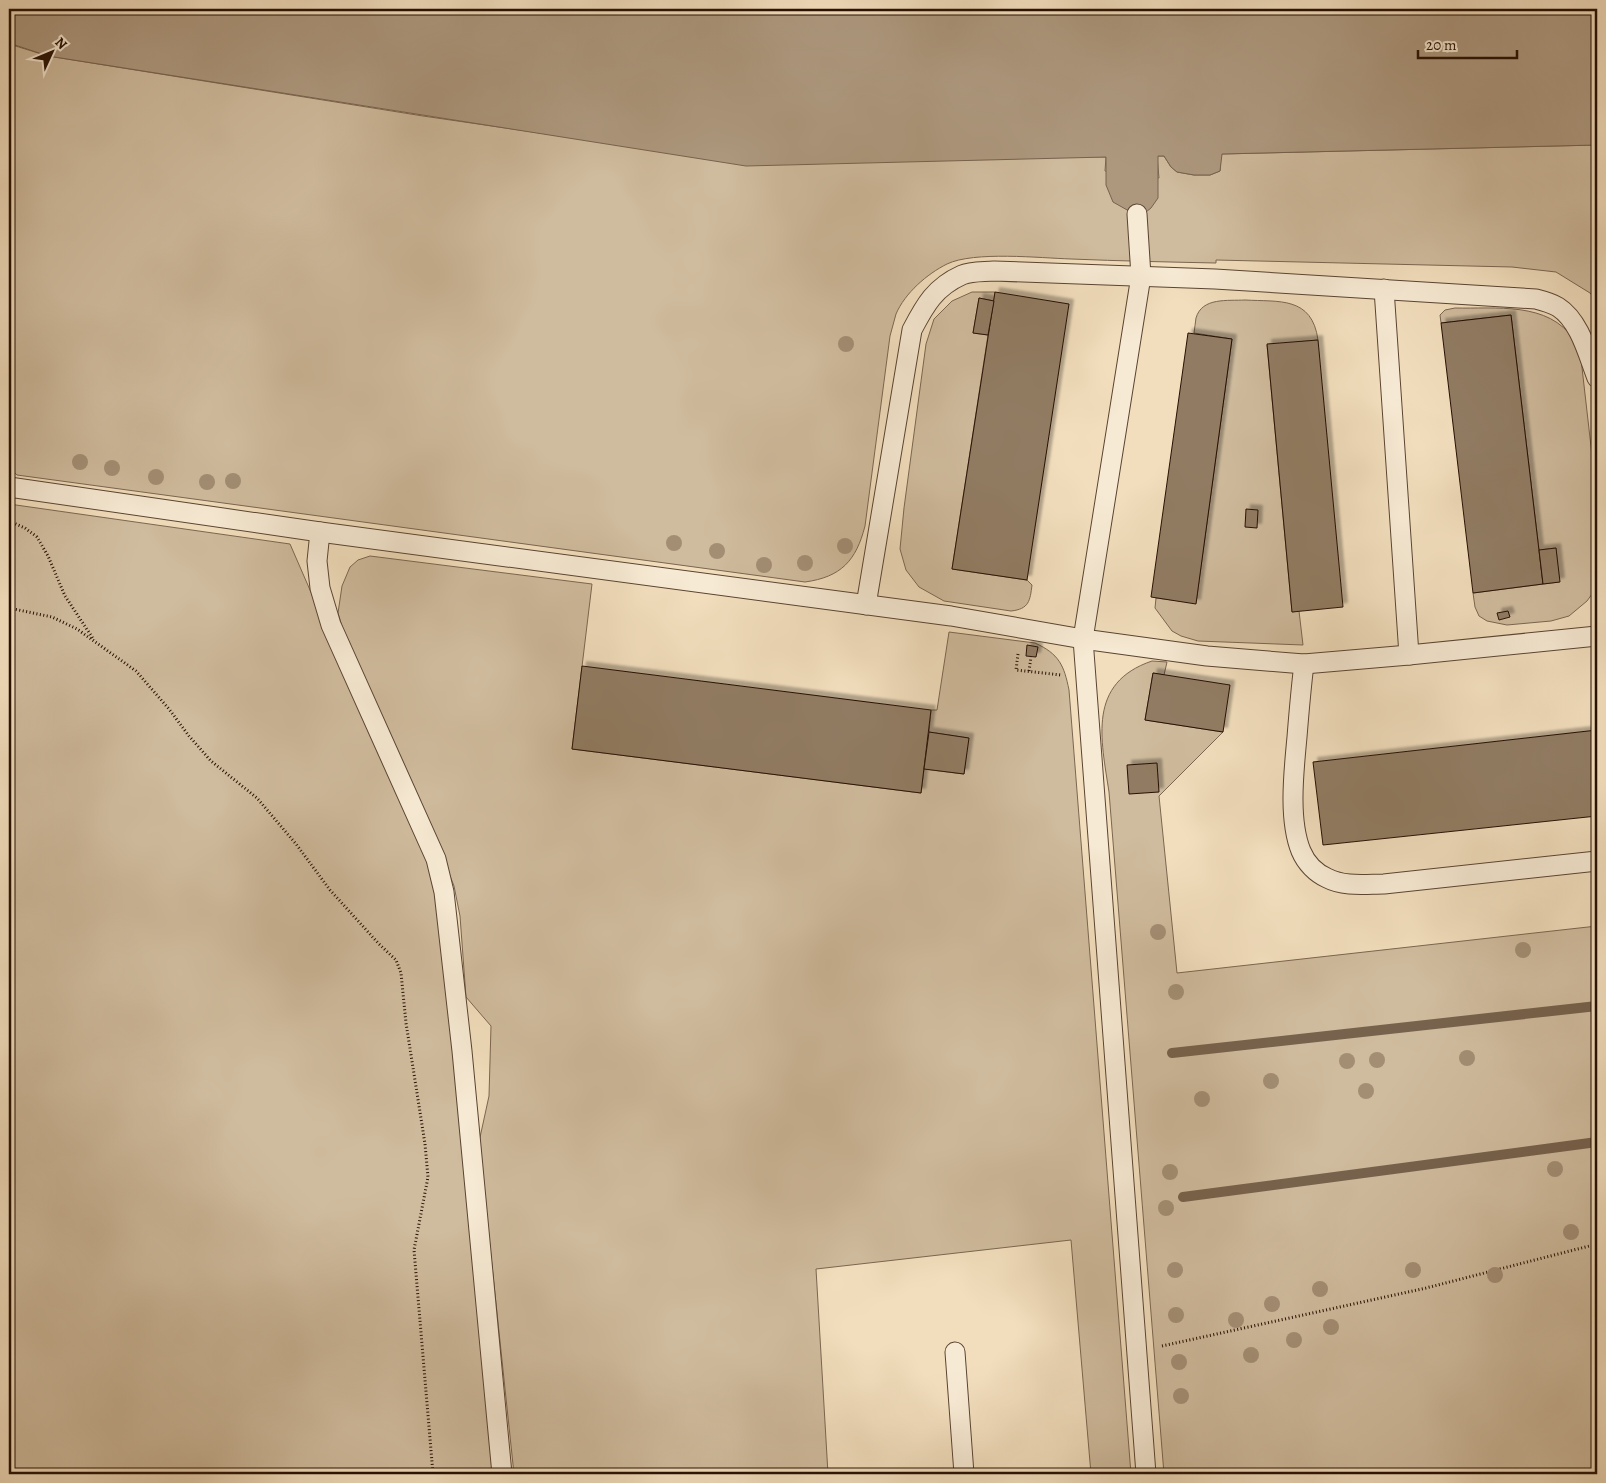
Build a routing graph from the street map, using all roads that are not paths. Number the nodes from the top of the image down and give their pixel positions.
1 (1137, 214) dead end
2 (1141, 276) junction
3 (1384, 289) junction
4 (1597, 378) edge
5 (9, 488) edge
6 (320, 532) junction
7 (866, 605) junction
8 (1597, 636) edge
9 (1083, 639) junction
10 (1409, 655) junction
11 (1304, 664) junction
12 (1597, 861) edge
13 (955, 1352) dead end
14 (502, 1474) edge
15 (964, 1474) edge
16 (1146, 1474) edge

1 - 2 lane
2 - 3 lane
2 - 7 lane
2 - 9 lane
3 - 4 lane
3 - 10 lane
5 - 6 lane
6 - 7 lane
6 - 14 lane
7 - 9 lane
8 - 10 lane
9 - 11 lane
9 - 16 lane
10 - 11 lane
11 - 12 lane
13 - 15 lane

